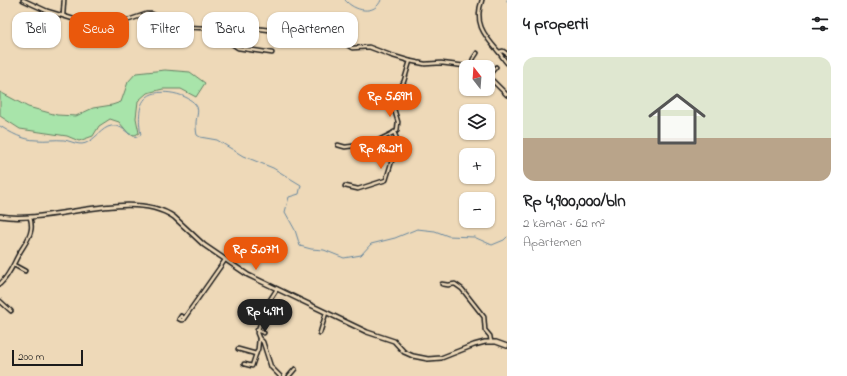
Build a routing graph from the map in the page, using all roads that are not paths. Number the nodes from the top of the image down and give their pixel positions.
1 (23, 0) edge
2 (64, 0) edge
3 (482, 0) edge
4 (63, 15) junction
5 (202, 28) edge
6 (259, 29) edge
7 (238, 48) edge
8 (499, 52) junction
9 (272, 53) dead end
10 (477, 53) dead end
11 (507, 54) edge
12 (473, 60) edge
13 (410, 61) junction
14 (507, 63) edge
15 (459, 65) edge
16 (495, 83) edge
17 (507, 94) edge
18 (394, 132) junction
19 (338, 145) dead end
20 (345, 186) dead end
21 (0, 216) edge
22 (30, 217) junction
23 (225, 260) junction
24 (14, 265) junction
25 (25, 271) dead end
26 (0, 284) edge
27 (442, 284) dead end
28 (277, 289) junction
29 (0, 301) edge
30 (11, 311) dead end
31 (326, 313) junction
32 (184, 318) dead end
33 (257, 330) junction
34 (264, 333) dead end
35 (320, 333) dead end
36 (260, 338) junction
37 (491, 342) junction
38 (507, 346) edge
39 (238, 349) dead end
40 (256, 354) junction
41 (244, 364) dead end
42 (295, 369) dead end
43 (280, 376) edge
44 (289, 376) edge

1 - 4 street
2 - 4 street
3 - 8 street
4 - 5 street
6 - 13 street
7 - 9 street
8 - 11 street
8 - 14 street
10 - 12 street
13 - 15 street
13 - 18 street
16 - 17 street
18 - 19 street
18 - 20 street
21 - 22 street
22 - 23 street
22 - 24 street
23 - 28 street
23 - 32 street
24 - 25 street
24 - 26 street
27 - 37 street
28 - 31 street
28 - 33 street
29 - 30 street
31 - 35 street
31 - 37 street
33 - 34 street
33 - 36 street
36 - 40 street
36 - 43 street
37 - 38 street
39 - 40 street
40 - 41 street
42 - 44 street

